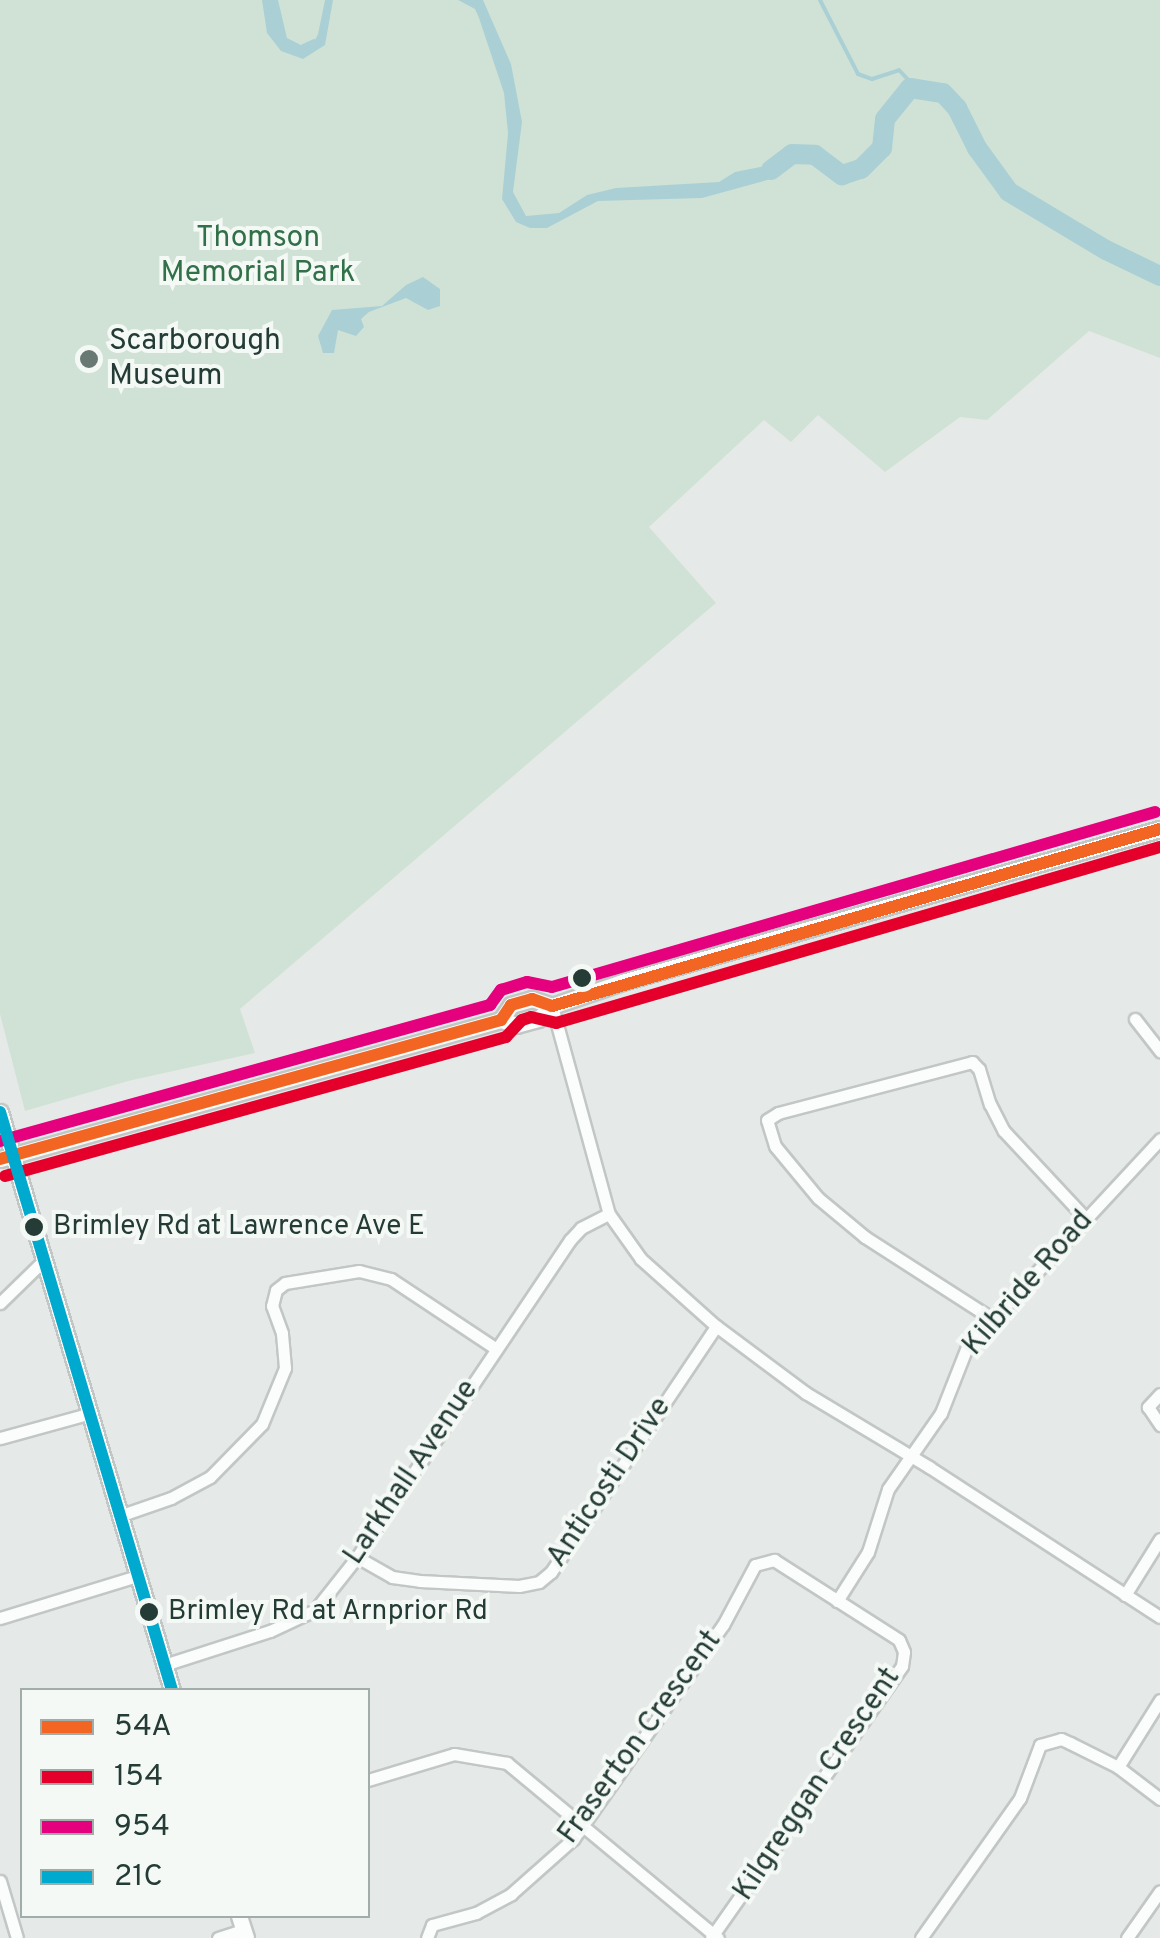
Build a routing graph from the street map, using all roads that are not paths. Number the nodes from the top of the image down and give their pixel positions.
1 (1160, 828) edge
2 (552, 1006) junction
3 (1135, 1020) dead end
4 (1160, 1051) edge
5 (0, 1112) edge
6 (1160, 1140) edge
7 (5, 1157) edge
8 (610, 1214) junction
9 (1086, 1219) junction
10 (42, 1263) junction
11 (0, 1303) edge
12 (991, 1318) junction
13 (716, 1326) junction
14 (496, 1348) junction
15 (1160, 1394) edge
16 (88, 1414) junction
17 (1160, 1425) edge
18 (0, 1438) edge
19 (912, 1456) junction
20 (119, 1516) junction
21 (1160, 1539) edge
22 (357, 1557) junction
23 (137, 1576) junction
24 (1124, 1596) junction
25 (837, 1601) junction
26 (1160, 1617) edge
27 (0, 1618) edge
28 (164, 1665) junction
29 (171, 1688) edge
30 (1160, 1700) edge
31 (1118, 1768) junction
32 (370, 1779) edge
33 (1160, 1798) edge
34 (585, 1825) junction
35 (0, 1881) edge
36 (1160, 1891) edge
37 (243, 1928) edge
38 (715, 1937) edge
39 (17, 1938) edge
40 (218, 1938) edge
41 (427, 1938) edge
42 (922, 1938) edge
43 (1127, 1938) edge

1 - 2 main road
2 - 7 main road
2 - 8 street
3 - 4 street
5 - 7 main road
6 - 9 street, Kilbride Road
7 - 10 main road
8 - 13 street
8 - 14 street, Larkhall Avenue
9 - 12 street, Kilbride Road
9 - 12 street
10 - 11 street
10 - 16 main road
12 - 19 street, Kilbride Road
13 - 19 street
13 - 22 street, Anticosti Drive
14 - 20 street
14 - 22 street, Larkhall Avenue
15 - 17 street
16 - 18 street
16 - 20 main road
19 - 24 street
19 - 25 street, Kilbride Road
20 - 23 main road
21 - 24 street
22 - 28 street, Larkhall Avenue
23 - 27 street
23 - 28 main road
24 - 26 street
25 - 34 street, Fraserton Crescent
25 - 38 street, Kilgreggan Crescent
28 - 29 main road
30 - 31 street
31 - 33 street
31 - 42 street
32 - 34 street
34 - 38 street
34 - 41 street, Fraserton Crescent
35 - 39 street
36 - 43 street
37 - 40 street

